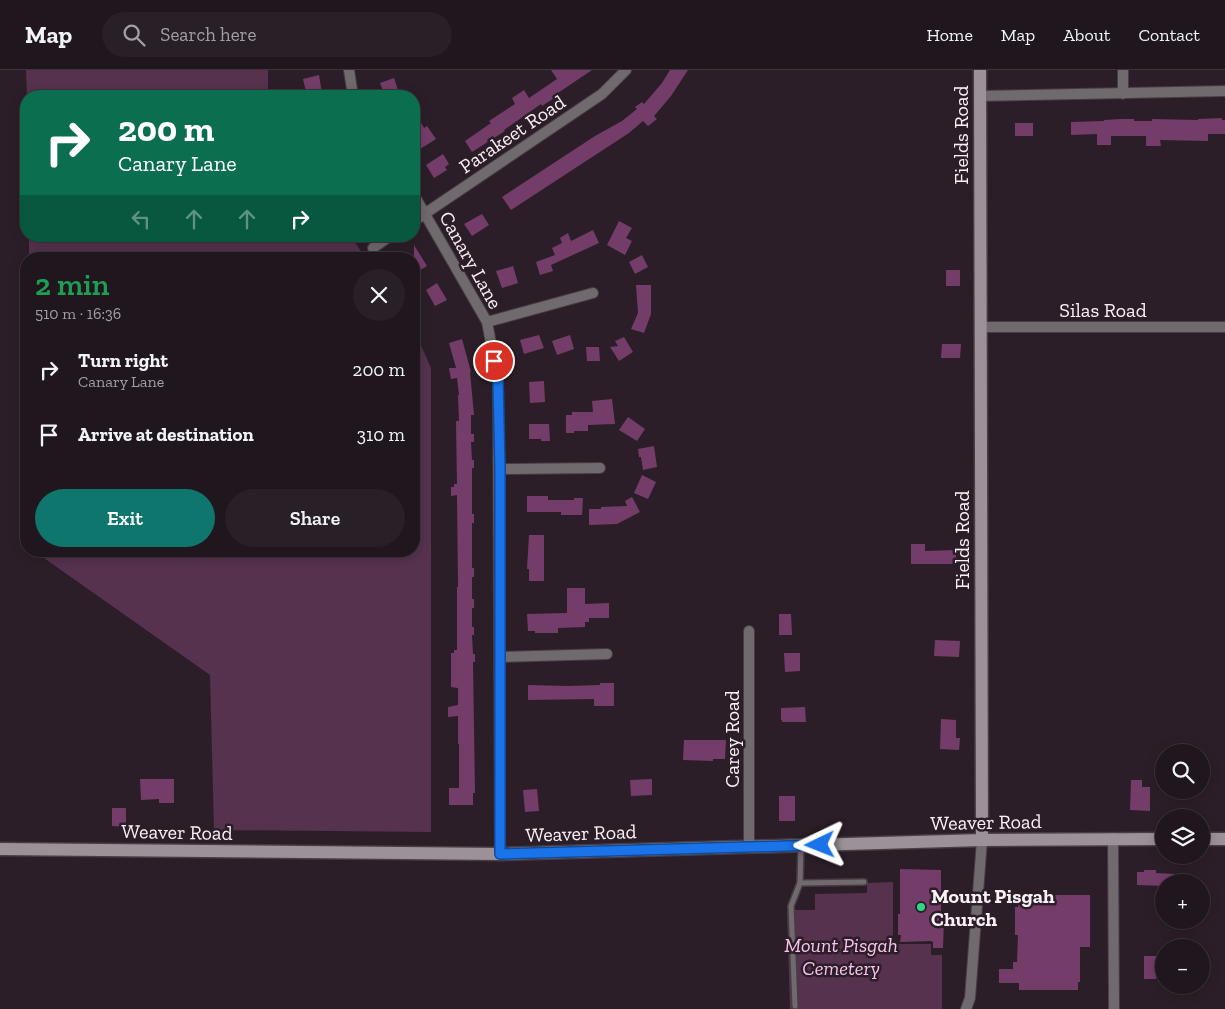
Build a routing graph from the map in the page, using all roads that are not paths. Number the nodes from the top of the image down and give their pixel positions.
1 (349, 70) edge
2 (626, 70) edge
3 (980, 70) edge
4 (1123, 70) edge
5 (352, 90) edge
6 (1225, 91) edge
7 (1123, 94) junction
8 (980, 96) junction
9 (420, 205) edge
10 (425, 213) junction
11 (420, 217) edge
12 (382, 242) edge
13 (373, 248) dead end
14 (593, 293) dead end
15 (487, 322) junction
16 (980, 327) junction
17 (1225, 327) edge
18 (600, 468) dead end
19 (500, 469) junction
20 (749, 631) dead end
21 (608, 654) dead end
22 (499, 657) junction
23 (1113, 838) junction
24 (1155, 839) edge
25 (1210, 839) edge
26 (1225, 839) edge
27 (982, 840) junction
28 (801, 846) junction
29 (750, 848) junction
30 (0, 849) edge
31 (500, 854) junction
32 (864, 882) dead end
33 (800, 883) junction
34 (795, 1006) dead end
35 (966, 1009) edge
36 (1114, 1009) edge

1 - 5 street
2 - 10 street, Parakeet Road
3 - 8 main road, Fields Road
4 - 7 street
6 - 7 street
7 - 8 street
8 - 16 main road, Fields Road
9 - 10 street, Canary Lane
10 - 11 street, Parakeet Road
10 - 15 street, Canary Lane
12 - 13 street
14 - 15 street
15 - 19 street, Canary Lane
16 - 17 street, Silas Road
16 - 27 main road, Fields Road
18 - 19 street
19 - 22 street, Canary Lane
20 - 29 street, Carey Road
21 - 22 street
22 - 31 street, Canary Lane
23 - 24 main road, Weaver Road
23 - 27 main road, Weaver Road
23 - 36 street
25 - 26 main road
27 - 28 main road, Weaver Road
27 - 35 street, Fields Road
28 - 29 main road, Weaver Road
28 - 33 lane
29 - 31 main road, Weaver Road
30 - 31 main road, Weaver Road
32 - 33 lane
33 - 34 lane

